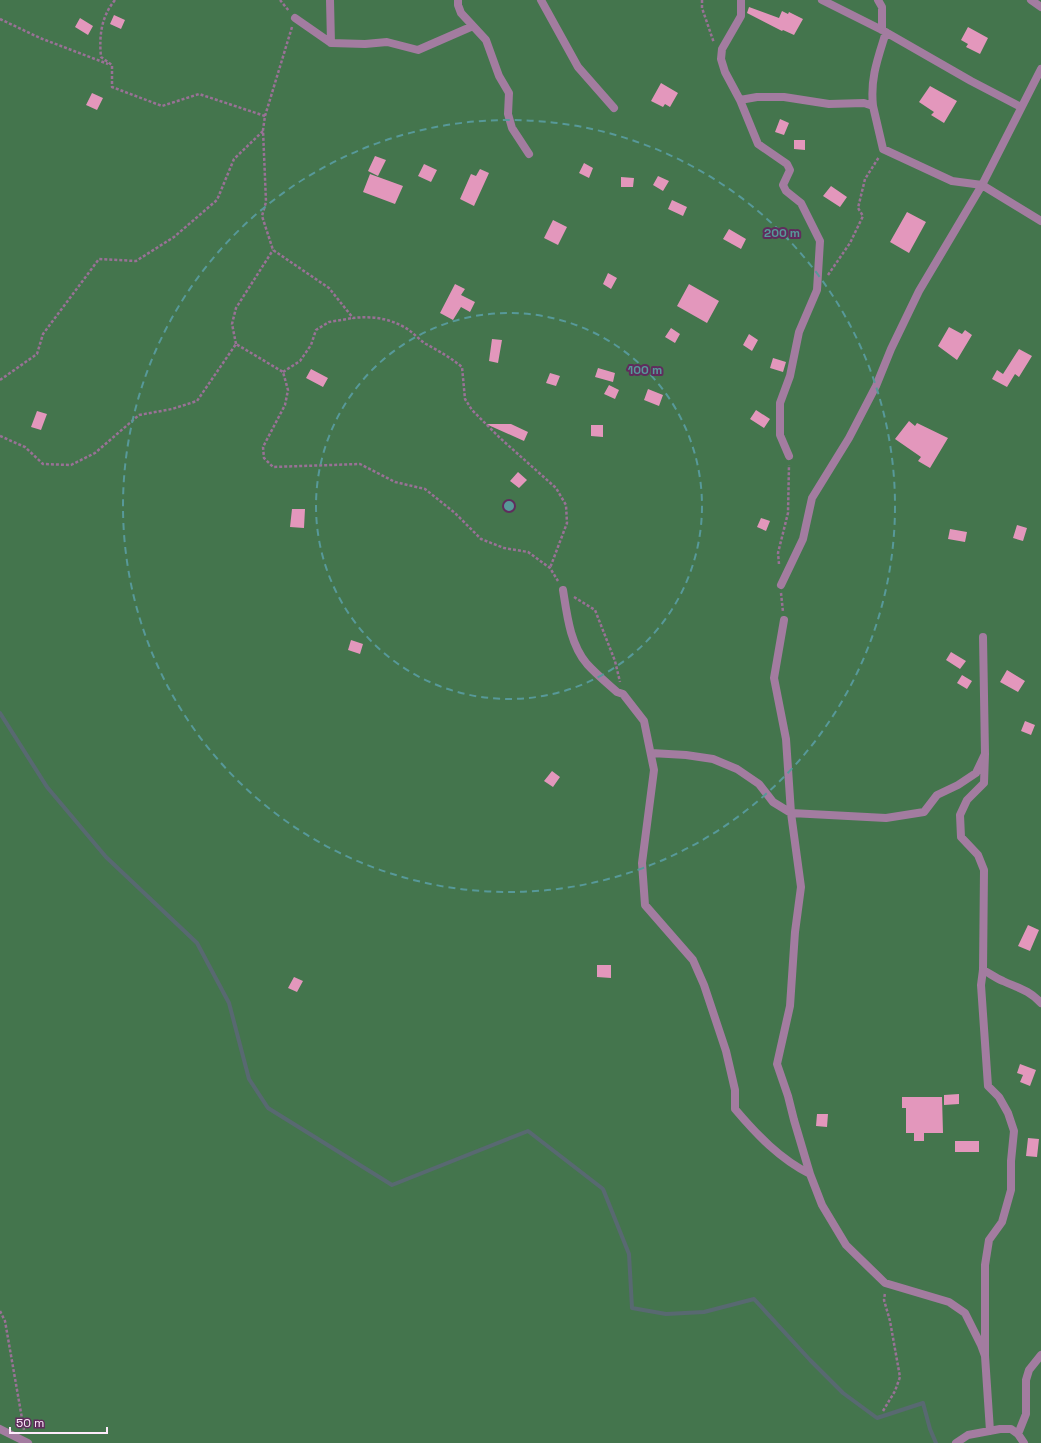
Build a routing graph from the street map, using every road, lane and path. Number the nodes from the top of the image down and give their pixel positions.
1 (114, 0) edge
2 (280, 0) edge
3 (330, 0) edge
4 (458, 0) edge
5 (541, 0) edge
6 (702, 0) edge
7 (741, 0) edge
8 (822, 0) edge
9 (878, 0) edge
10 (1030, 0) edge
11 (1041, 7) edge
12 (295, 18) junction
13 (0, 19) edge
14 (473, 26) junction
15 (884, 31) junction
16 (331, 43) junction
17 (721, 59) junction
18 (112, 65) junction
19 (1041, 69) edge
20 (740, 100) junction
21 (873, 106) junction
22 (1021, 107) junction
23 (614, 108) dead end
24 (264, 116) junction
25 (263, 130) junction
26 (883, 149) junction
27 (529, 154) dead end
28 (982, 185) junction
29 (1041, 221) edge
30 (273, 250) junction
31 (818, 290) junction
32 (353, 318) junction
33 (236, 344) junction
34 (282, 372) junction
35 (0, 380) edge
36 (0, 436) edge
37 (789, 456) joint
38 (779, 565) dead end
39 (550, 568) junction
40 (781, 585) joint
41 (563, 590) junction
42 (784, 620) joint
43 (983, 637) dead end
44 (623, 694) junction
45 (651, 753) junction
46 (985, 754) junction
47 (791, 813) junction
48 (983, 970) junction
49 (1041, 1003) edge
50 (810, 1174) junction
51 (885, 1283) junction
52 (0, 1311) edge
53 (1041, 1355) edge
54 (985, 1356) junction
55 (884, 1411) dead end
56 (0, 1429) edge
57 (990, 1431) junction
58 (1018, 1434) junction
59 (27, 1442) edge
60 (956, 1443) edge
61 (1024, 1443) edge

1 - 18 path
2 - 12 path
3 - 16 street
4 - 14 street
5 - 23 street
6 - 17 path
7 - 17 street
8 - 15 street
9 - 15 street
10 - 11 street
12 - 16 street
12 - 24 path
13 - 18 path
14 - 16 street
14 - 27 street
15 - 21 street
15 - 22 street
17 - 20 street
18 - 24 path
19 - 22 street
20 - 21 street
20 - 31 street
21 - 26 street
22 - 28 street
24 - 25 path
25 - 30 path
25 - 35 path
26 - 28 street
26 - 31 path
28 - 29 street
28 - 40 street
30 - 32 path
30 - 33 path
31 - 37 street
32 - 34 path
32 - 39 path
33 - 34 path
33 - 36 path
34 - 39 path
37 - 38 path
39 - 41 path
40 - 42 path
41 - 44 street
41 - 44 path
42 - 47 street
43 - 46 street
44 - 45 street
45 - 47 street
45 - 50 street
46 - 47 street
46 - 48 street
47 - 50 street
48 - 49 street
48 - 54 street
50 - 51 street
51 - 54 street
51 - 55 path
52 - 59 path
53 - 58 street
54 - 57 street
56 - 59 street
57 - 58 street
57 - 60 street
58 - 61 street

